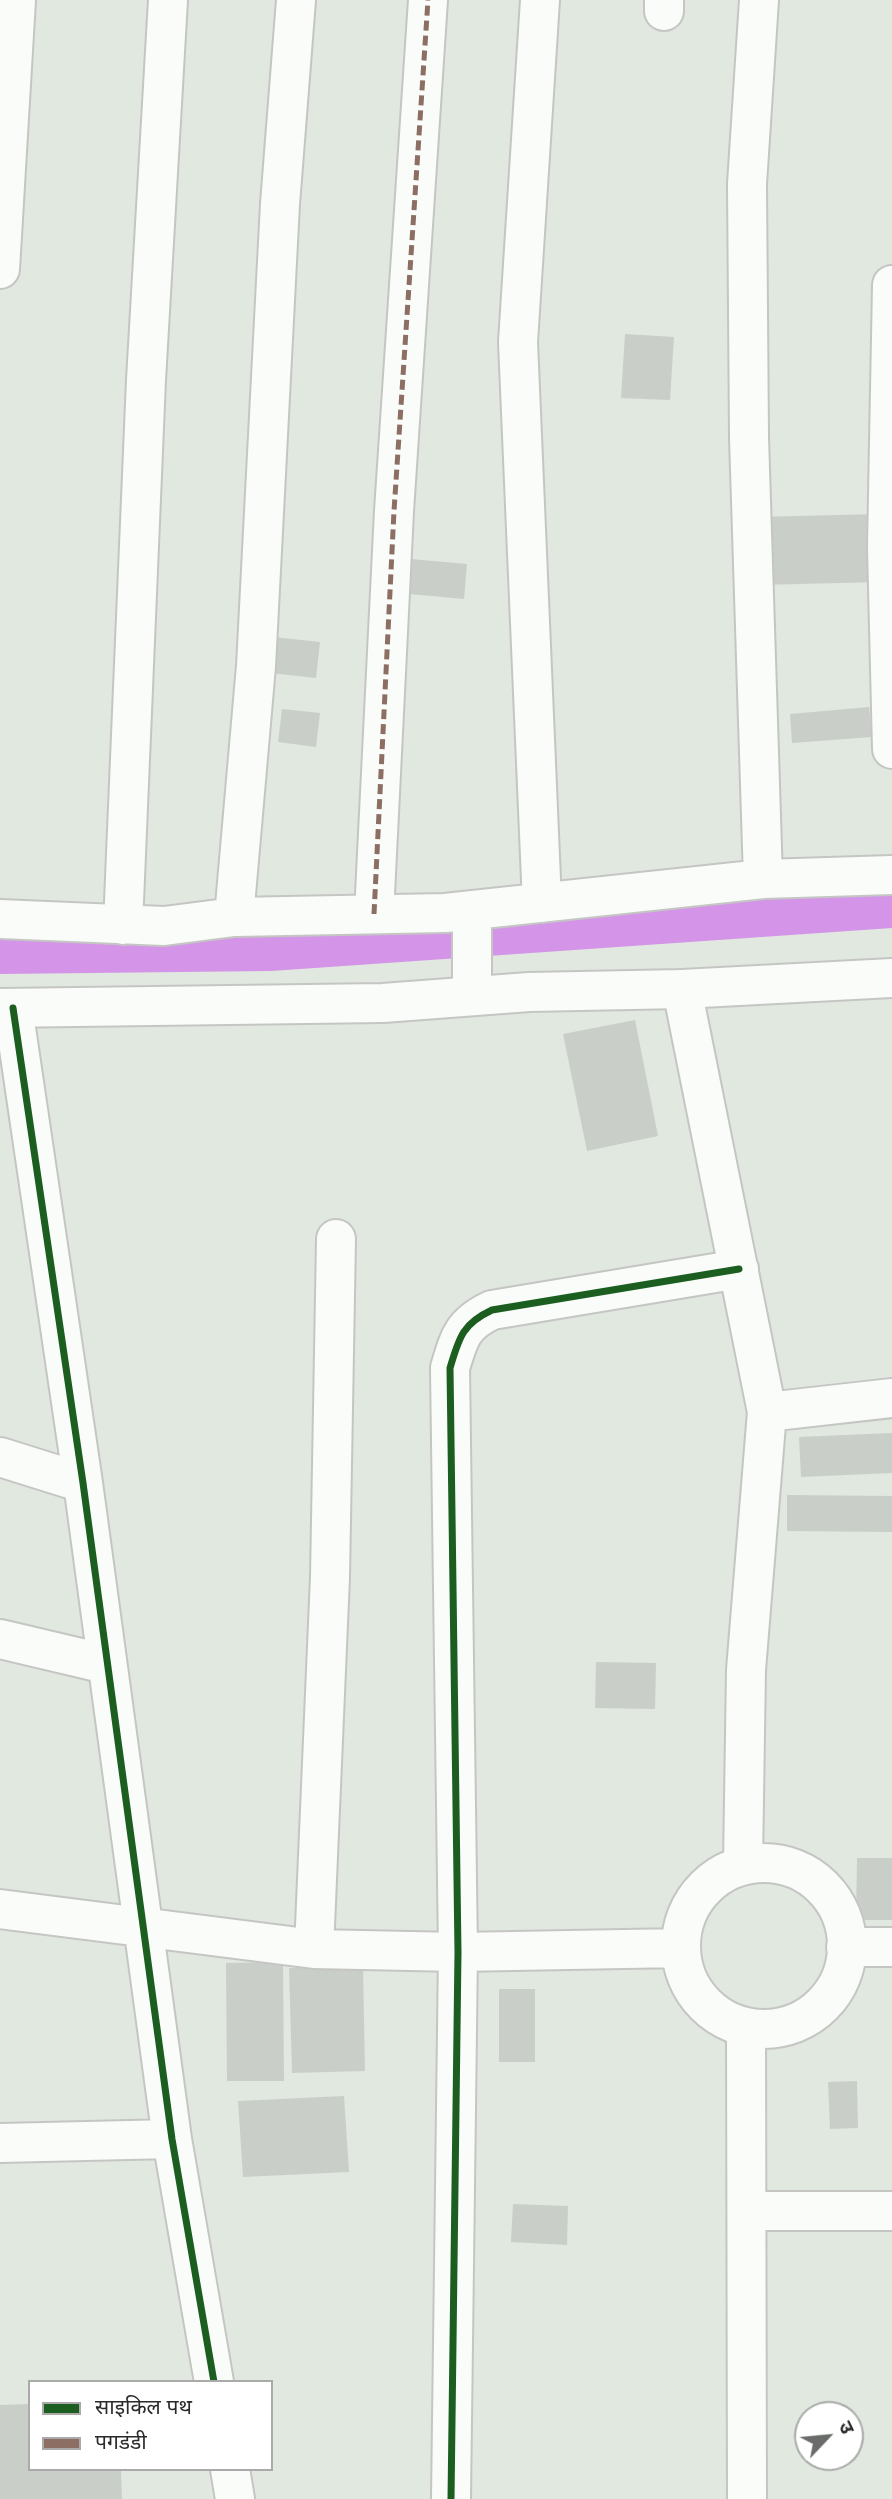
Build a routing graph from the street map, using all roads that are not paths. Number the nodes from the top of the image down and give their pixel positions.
1 (16, 0) edge
2 (168, 0) edge
3 (296, 0) edge
4 (428, 0) edge
5 (540, 0) edge
6 (759, 0) edge
7 (0, 269) edge
8 (892, 285) edge
9 (892, 749) edge
10 (892, 875) edge
11 (763, 879) junction
12 (542, 903) junction
13 (374, 914) junction
14 (234, 917) junction
15 (472, 918) junction
16 (0, 919) edge
17 (123, 925) junction
18 (892, 978) edge
19 (472, 986) junction
20 (682, 989) junction
21 (6, 1008) edge
22 (336, 1240) dead end
23 (739, 1269) junction
24 (892, 1398) edge
25 (767, 1412) junction
26 (0, 1457) edge
27 (83, 1483) junction
28 (0, 1639) edge
29 (106, 1664) junction
30 (744, 1864) junction
31 (0, 1909) edge
32 (144, 1927) junction
33 (846, 1947) junction
34 (892, 1947) edge
35 (680, 1948) junction
36 (314, 1949) junction
37 (458, 1952) junction
38 (746, 2027) junction
39 (172, 2138) junction
40 (0, 2143) edge
41 (747, 2211) junction
42 (892, 2211) edge
43 (215, 2380) edge
44 (230, 2471) edge
45 (235, 2499) edge
46 (451, 2499) edge
47 (747, 2499) edge

1 - 7 street
2 - 17 street
3 - 14 street
4 - 13 street
5 - 12 street
6 - 11 street
8 - 9 street
10 - 11 street
11 - 12 street
12 - 15 street
13 - 14 street
13 - 15 street
14 - 17 street
15 - 19 street
16 - 17 street
18 - 20 street
19 - 20 street
19 - 21 street
20 - 23 street
21 - 27 street
22 - 36 street
23 - 25 street
23 - 37 street
24 - 25 street
25 - 30 street
26 - 27 street
27 - 29 street
28 - 29 street
29 - 32 street
30 - 33 street
30 - 35 street
31 - 32 street
32 - 36 street
32 - 39 street
33 - 34 street
33 - 38 street
35 - 37 street
35 - 38 street
36 - 37 street
37 - 46 street
38 - 41 street
39 - 40 street
39 - 43 street
41 - 42 street
41 - 47 street
44 - 45 street

